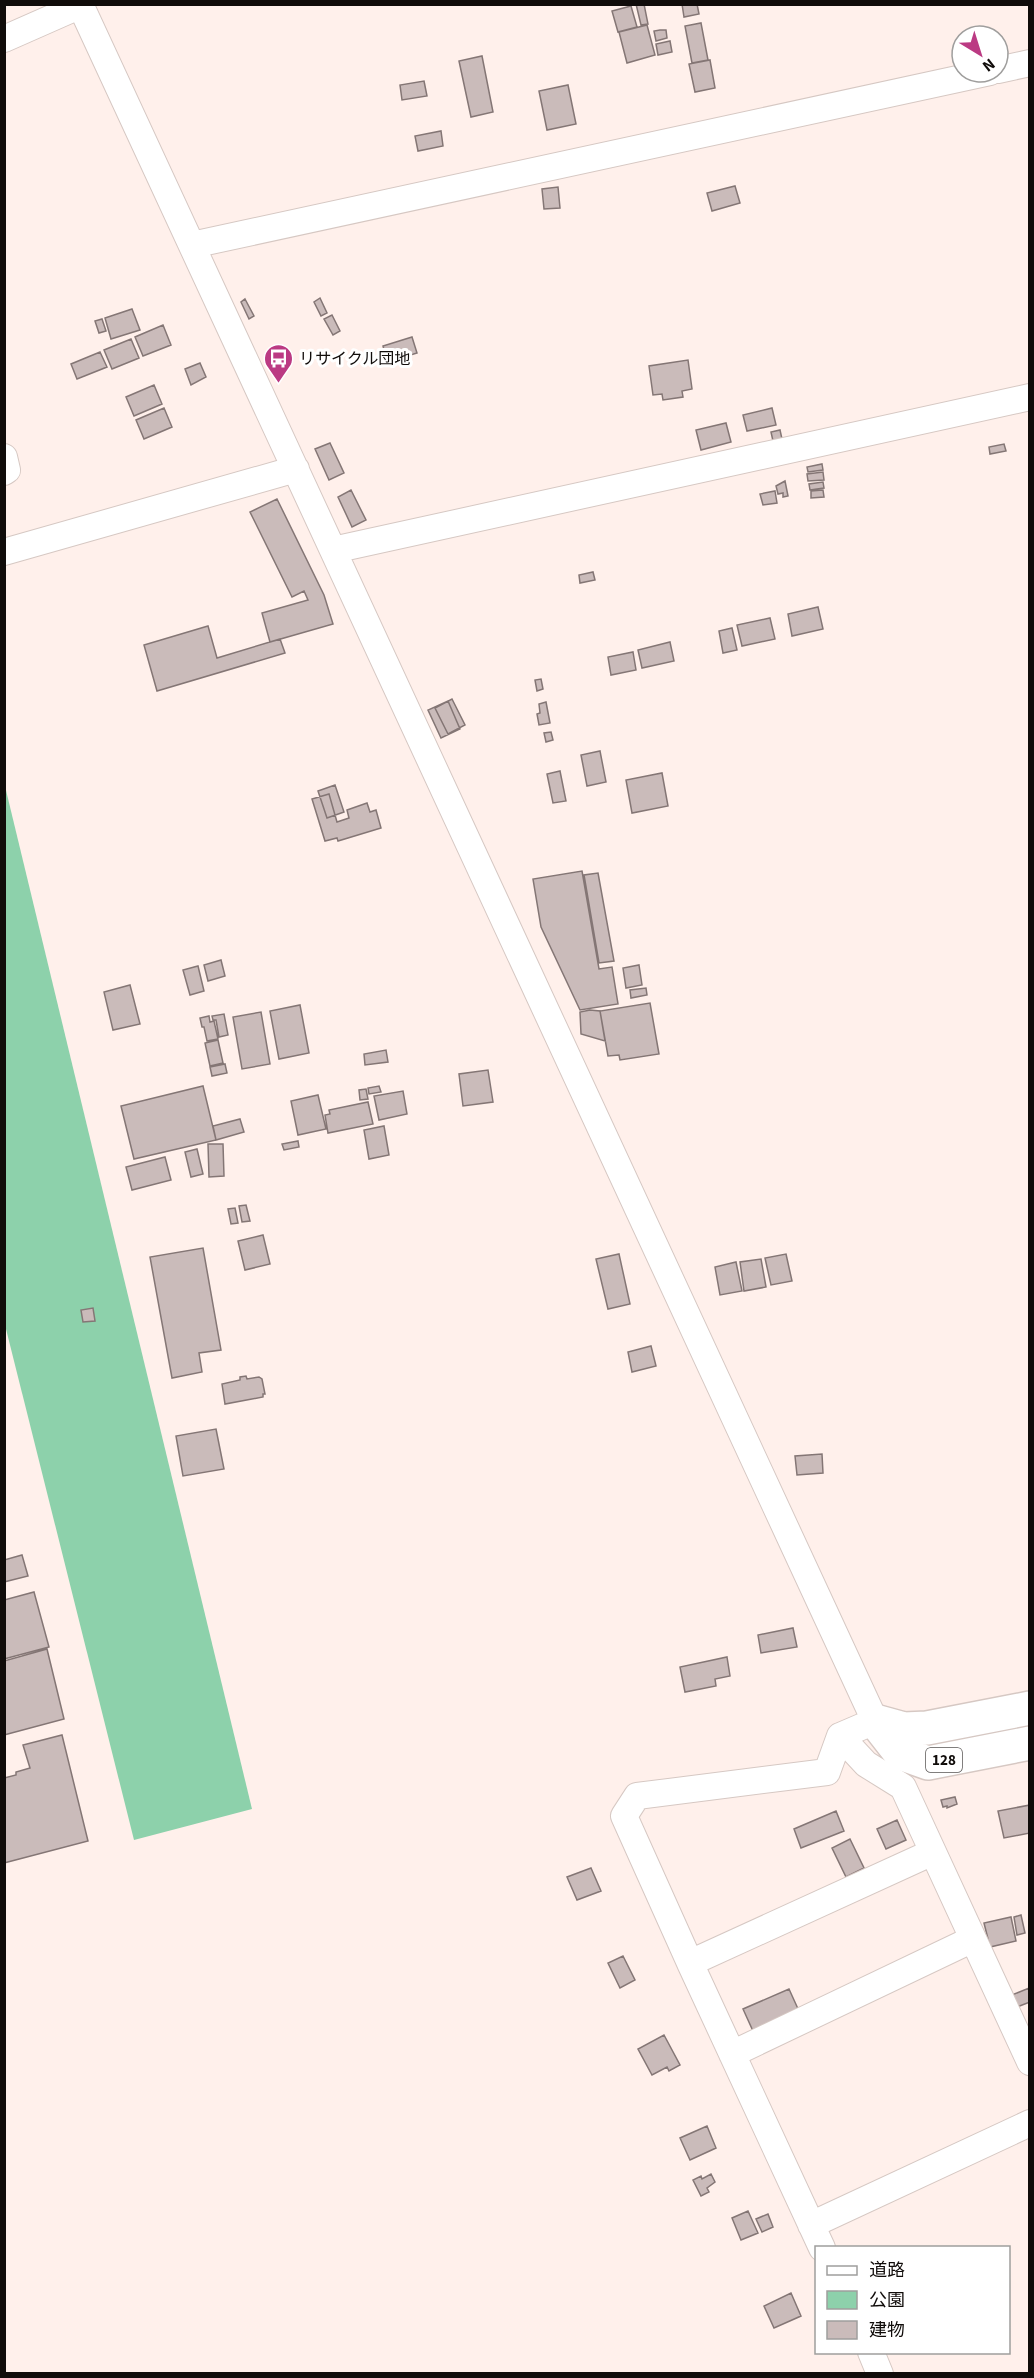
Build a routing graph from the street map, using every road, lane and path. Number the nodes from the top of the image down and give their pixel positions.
1 (80, 5) edge
2 (4, 39) edge
3 (1029, 63) edge
4 (1010, 67) edge
5 (950, 81) edge
6 (192, 245) junction
7 (1029, 397) edge
8 (4, 457) edge
9 (296, 470) junction
10 (4, 472) edge
11 (333, 550) junction
12 (4, 552) edge
13 (1029, 1708) edge
14 (875, 1720) junction
15 (840, 1736) junction
16 (1029, 1743) edge
17 (933, 1852) junction
18 (973, 1939) junction
19 (690, 1963) junction
20 (732, 2054) junction
21 (1029, 2062) edge
22 (1029, 2123) edge
23 (817, 2236) edge
24 (872, 2354) edge
25 (880, 2373) edge

1 - 2 street
1 - 6 street
3 - 4 street
5 - 6 street
6 - 9 street
7 - 11 street
8 - 10 street
9 - 11 street
9 - 12 street
11 - 14 street
13 - 14 main road, 128
14 - 15 street
14 - 16 main road, 128
15 - 17 street
15 - 19 street
17 - 18 street
17 - 19 street
18 - 20 street
18 - 21 street
19 - 20 street
20 - 23 street
22 - 23 street
24 - 25 street

